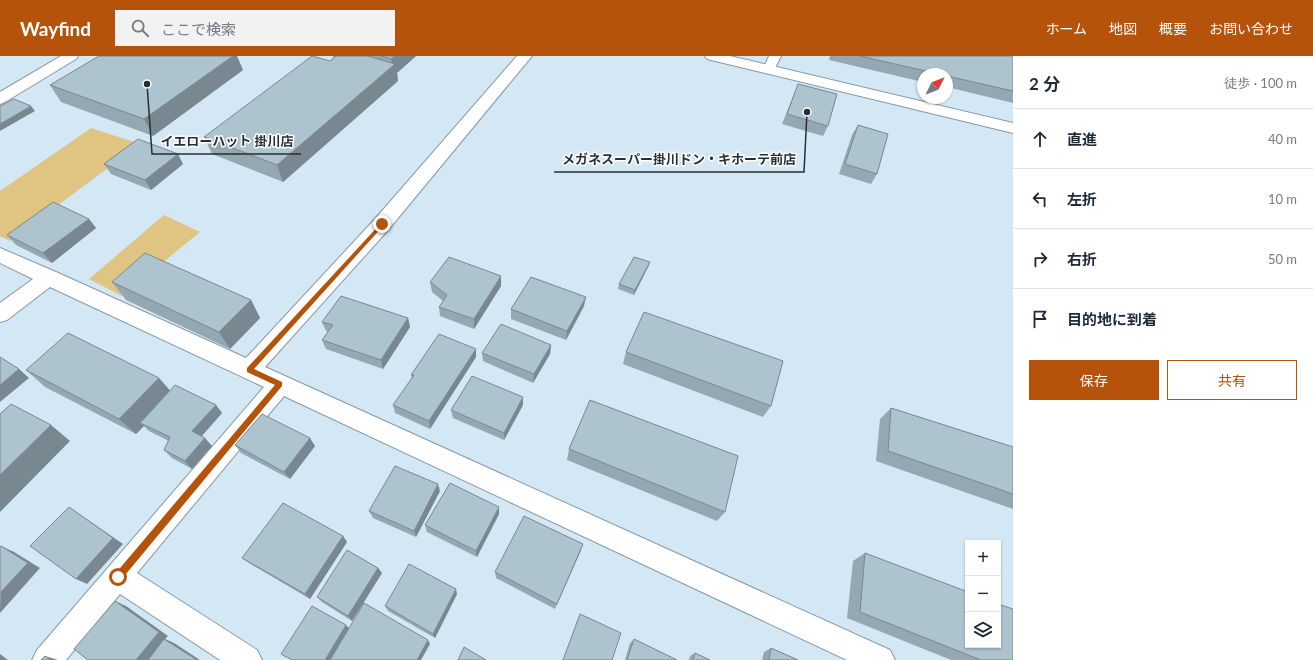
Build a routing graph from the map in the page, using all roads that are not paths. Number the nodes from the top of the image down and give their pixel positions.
1 (71, 56) edge
2 (525, 56) edge
3 (712, 56) edge
4 (772, 63) edge
5 (0, 99) edge
6 (1013, 128) edge
7 (0, 254) edge
8 (49, 277) junction
9 (0, 314) edge
10 (249, 370) junction
11 (280, 384) junction
12 (118, 577) junction
13 (46, 660) edge
14 (247, 660) edge
15 (880, 660) edge

1 - 5 street
2 - 10 street
3 - 4 street
4 - 6 street
7 - 8 street
8 - 9 street
8 - 10 street
10 - 11 street
11 - 12 street
11 - 15 street
12 - 13 street
12 - 14 street

